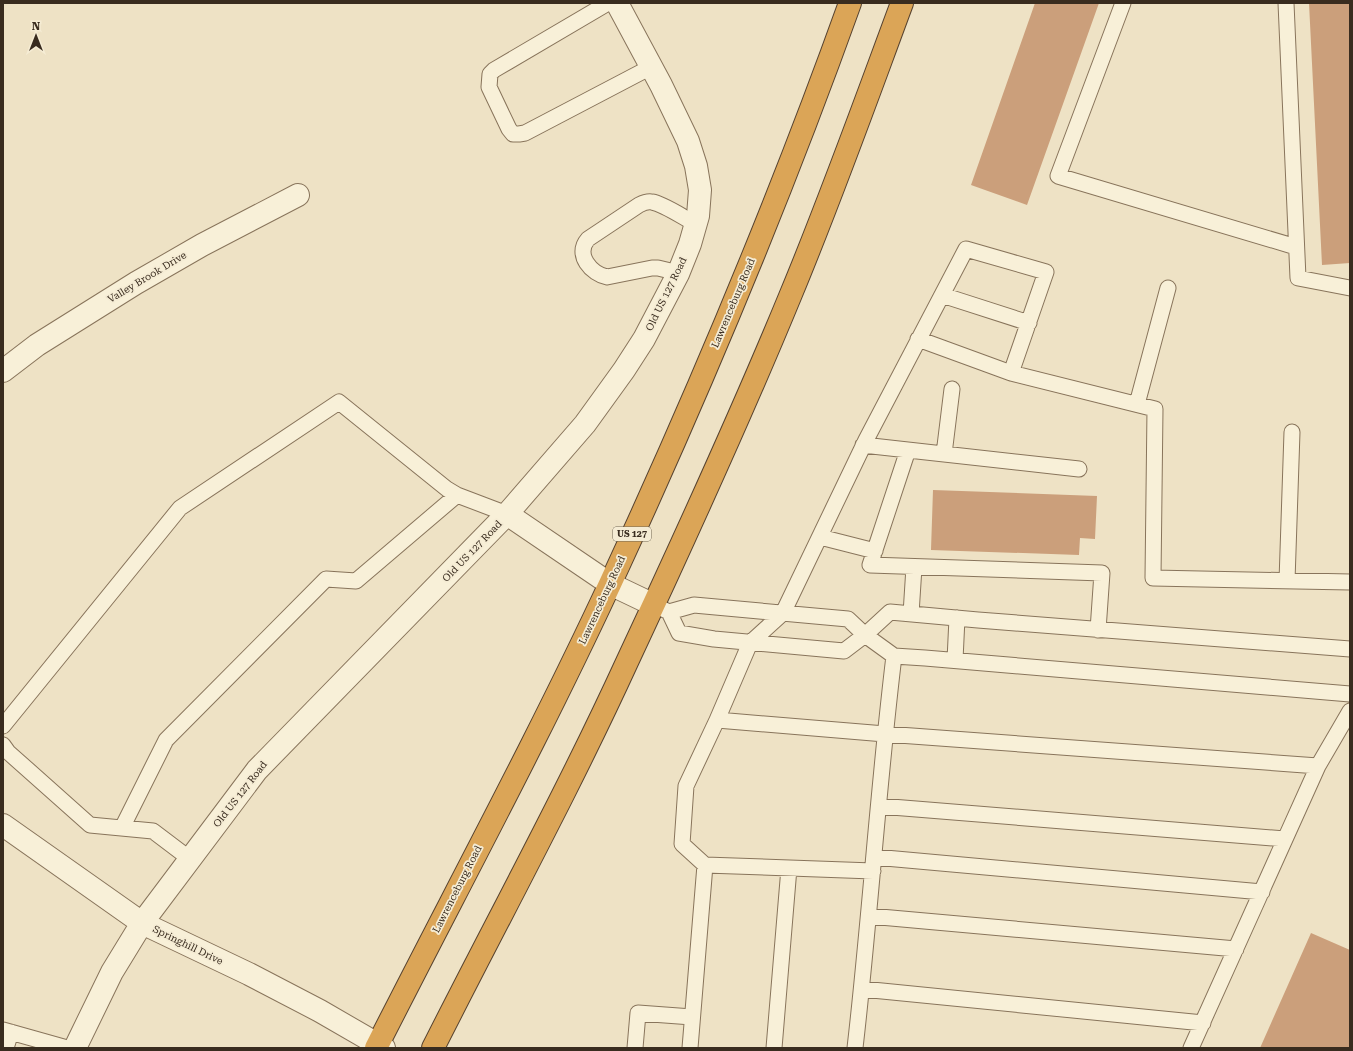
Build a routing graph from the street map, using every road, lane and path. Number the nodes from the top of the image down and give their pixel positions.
1 (608, 3) edge
2 (617, 3) edge
3 (850, 3) edge
4 (902, 3) edge
5 (1123, 3) edge
6 (1286, 3) edge
7 (651, 67) junction
8 (298, 195) dead end
9 (696, 224) junction
10 (1296, 247) junction
11 (679, 273) junction
12 (1168, 288) dead end
13 (1350, 288) edge
14 (942, 295) junction
15 (1029, 323) junction
16 (918, 339) junction
17 (3, 371) edge
18 (1011, 373) junction
19 (952, 389) dead end
20 (1137, 404) junction
21 (1292, 432) dead end
22 (863, 445) junction
23 (908, 450) junction
24 (944, 454) junction
25 (1079, 469) dead end
26 (457, 495) junction
27 (507, 514) junction
28 (820, 537) junction
29 (875, 551) junction
30 (914, 567) junction
31 (1287, 581) junction
32 (1350, 582) edge
33 (610, 584) junction
34 (661, 608) junction
35 (783, 613) junction
36 (911, 614) junction
37 (957, 618) junction
38 (1098, 630) junction
39 (865, 636) junction
40 (750, 643) junction
41 (1350, 649) edge
42 (894, 656) junction
43 (955, 660) junction
44 (1350, 694) edge
45 (1350, 711) edge
46 (717, 720) junction
47 (3, 726) edge
48 (885, 734) junction
49 (3, 745) edge
50 (1318, 766) junction
51 (879, 806) junction
52 (3, 825) edge
53 (122, 828) junction
54 (1285, 839) junction
55 (190, 859) junction
56 (874, 864) junction
57 (705, 865) junction
58 (789, 868) junction
59 (1262, 892) junction
60 (869, 916) junction
61 (142, 923) junction
62 (1236, 949) junction
63 (862, 989) junction
64 (692, 1018) junction
65 (1203, 1023) junction
66 (7, 1031) edge
67 (379, 1047) edge
68 (6, 1048) edge
69 (67, 1048) edge
70 (75, 1048) edge
71 (433, 1048) edge
72 (635, 1048) edge
73 (690, 1048) edge
74 (774, 1048) edge
75 (855, 1048) edge
76 (1191, 1048) edge

1 - 7 lane
2 - 7 street, Old US 127 Road
3 - 33 highway, Lawrenceburg Road / US 127
4 - 34 highway
5 - 10 lane
6 - 10 lane
7 - 9 street, Old US 127 Road
8 - 17 street, Valley Brook Drive
9 - 11 street, Old US 127 Road
9 - 11 lane
10 - 13 lane
11 - 27 street, Old US 127 Road
12 - 20 lane
14 - 15 lane
14 - 15 lane
14 - 16 lane
15 - 18 lane
16 - 18 lane
16 - 22 lane
18 - 20 lane
19 - 24 lane
20 - 31 lane
21 - 31 lane
22 - 23 lane
22 - 28 lane
23 - 24 lane
23 - 29 lane
24 - 25 lane
26 - 27 lane
26 - 47 lane
26 - 53 lane
27 - 33 street
27 - 55 street, Old US 127 Road
28 - 29 lane
28 - 35 lane
29 - 30 lane
30 - 36 lane
30 - 38 lane
31 - 32 lane
33 - 34 street
33 - 67 highway, Lawrenceburg Road / US 127
34 - 35 lane
34 - 40 lane
34 - 71 highway
35 - 39 lane
35 - 40 lane
36 - 37 lane
36 - 39 lane
37 - 38 lane
37 - 43 lane
38 - 41 lane
39 - 40 lane
39 - 42 lane
40 - 46 lane
42 - 43 lane
42 - 48 lane
43 - 44 lane
45 - 50 lane
46 - 48 lane
46 - 57 lane
48 - 50 lane
48 - 51 lane
49 - 53 lane
50 - 54 lane
51 - 54 lane
51 - 56 lane
52 - 61 street, Springhill Drive
53 - 55 lane
54 - 59 lane
55 - 61 street, Old US 127 Road
56 - 58 lane
56 - 59 lane
56 - 60 lane
57 - 58 lane
57 - 64 lane
58 - 74 lane
59 - 62 lane
60 - 62 lane
60 - 63 lane
61 - 67 street, Springhill Drive
61 - 70 street, Old US 127 Road
62 - 65 lane
63 - 65 lane
63 - 75 lane
64 - 72 lane
64 - 73 lane
65 - 76 lane
66 - 68 lane
66 - 69 lane

